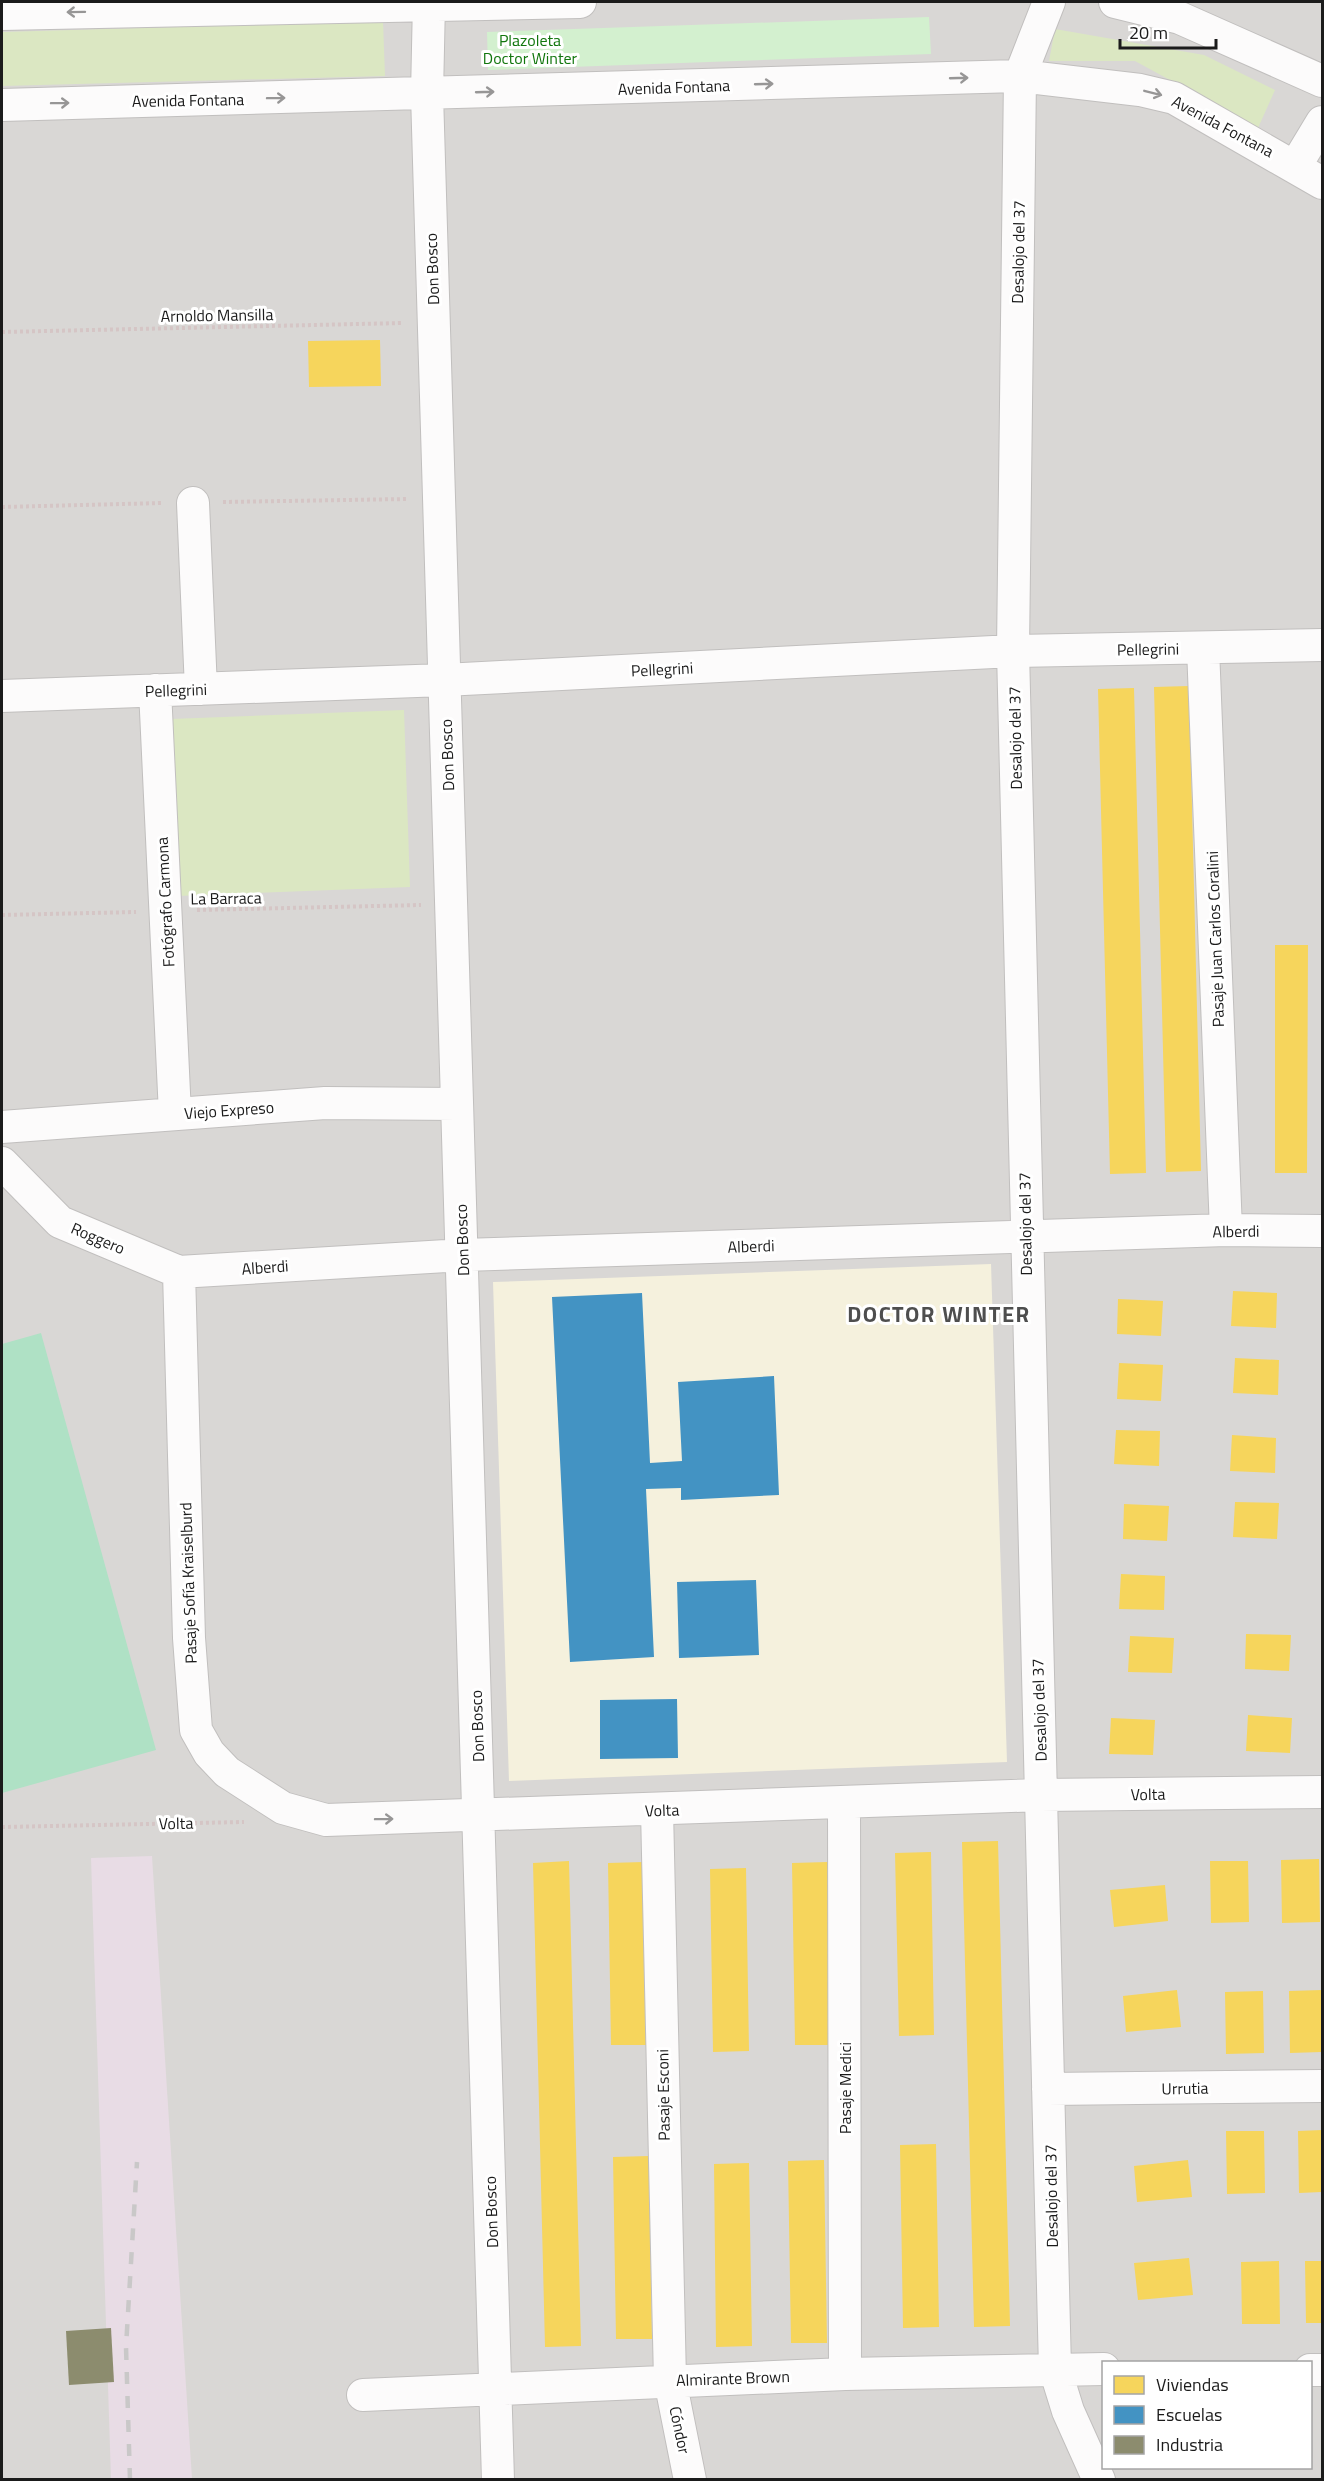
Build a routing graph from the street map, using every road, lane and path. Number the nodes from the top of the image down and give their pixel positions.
1 (580, 2) edge
2 (1049, 2) edge
3 (1115, 2) edge
4 (427, 3) edge
5 (2, 14) edge
6 (1020, 76) junction
7 (1323, 81) edge
8 (427, 94) junction
9 (2, 105) edge
10 (1323, 122) edge
11 (1296, 165) junction
12 (1323, 183) edge
13 (434, 322) junction
14 (2, 332) edge
15 (193, 503) dead end
16 (1323, 645) edge
17 (1203, 648) junction
18 (1013, 651) junction
19 (444, 680) junction
20 (201, 689) junction
21 (155, 690) junction
22 (2, 696) edge
23 (451, 904) junction
24 (165, 911) junction
25 (2, 915) edge
26 (457, 1104) junction
27 (175, 1114) junction
28 (2, 1126) edge
29 (2, 1162) edge
30 (1226, 1230) junction
31 (1323, 1231) edge
32 (1026, 1238) junction
33 (463, 1255) junction
34 (179, 1272) junction
35 (1323, 1792) edge
36 (1041, 1795) junction
37 (844, 1803) junction
38 (657, 1810) junction
39 (479, 1817) junction
40 (326, 1820) joint
41 (256, 1822) dead end
42 (2, 1827) edge
43 (1323, 2086) edge
44 (1048, 2089) junction
45 (1055, 2369) junction
46 (1102, 2369) edge
47 (845, 2374) junction
48 (670, 2380) junction
49 (496, 2389) junction
50 (363, 2395) dead end
51 (498, 2480) edge
52 (690, 2480) edge
53 (1099, 2480) edge

1 - 4 street
2 - 6 street, Desalojo del 37
3 - 7 street
4 -> 5 street
4 - 8 street, Don Bosco
8 -> 6 street, Avenida Fontana
6 -> 11 street, Avenida Fontana
6 - 18 street, Desalojo del 37
9 -> 8 street, Avenida Fontana
8 - 13 street, Don Bosco
10 - 11 street
11 - 12 street, Avenida Fontana
13 - 14 path, Arnoldo Mansilla
13 - 19 street, Don Bosco
15 - 20 street
16 - 17 street, Pellegrini
17 - 18 street, Pellegrini
17 - 30 street, Pasaje Juan Carlos Coralini
18 - 19 street, Pellegrini
18 - 32 street, Desalojo del 37
19 - 20 street, Pellegrini
19 - 23 street, Don Bosco
20 - 21 street, Pellegrini
21 - 22 street, Pellegrini
21 - 24 street, Fotógrafo Carmona
23 - 24 path, La Barraca
23 - 26 street, Don Bosco
24 - 25 path, La Barraca
24 - 27 street, Fotógrafo Carmona
26 - 27 street, Viejo Expreso
26 - 33 street, Don Bosco
27 - 28 street, Viejo Expreso
29 - 34 street, Roggero
30 - 31 street, Alberdi
30 - 32 street, Alberdi
32 - 33 street, Alberdi
32 - 36 street, Desalojo del 37
33 - 34 street, Alberdi
33 - 39 street, Don Bosco
34 - 40 street, Pasaje Sofía Kraiselburd
35 - 36 street, Volta
36 - 37 street, Volta
36 - 44 street, Desalojo del 37
37 - 38 street, Volta
37 - 47 street, Pasaje Medici
38 - 39 street, Volta
38 - 48 street, Pasaje Esconi
40 -> 39 street, Volta
39 - 49 street, Don Bosco
41 - 42 path, Volta
43 - 44 street, Urrutia
44 - 45 street, Desalojo del 37
45 - 46 street, Almirante Brown
45 - 47 street, Almirante Brown
45 - 53 street, Desalojo del 37
47 - 48 street, Almirante Brown
48 - 49 street, Almirante Brown
48 - 52 street, Cóndor
49 - 50 street, Almirante Brown
49 - 51 street, Don Bosco

